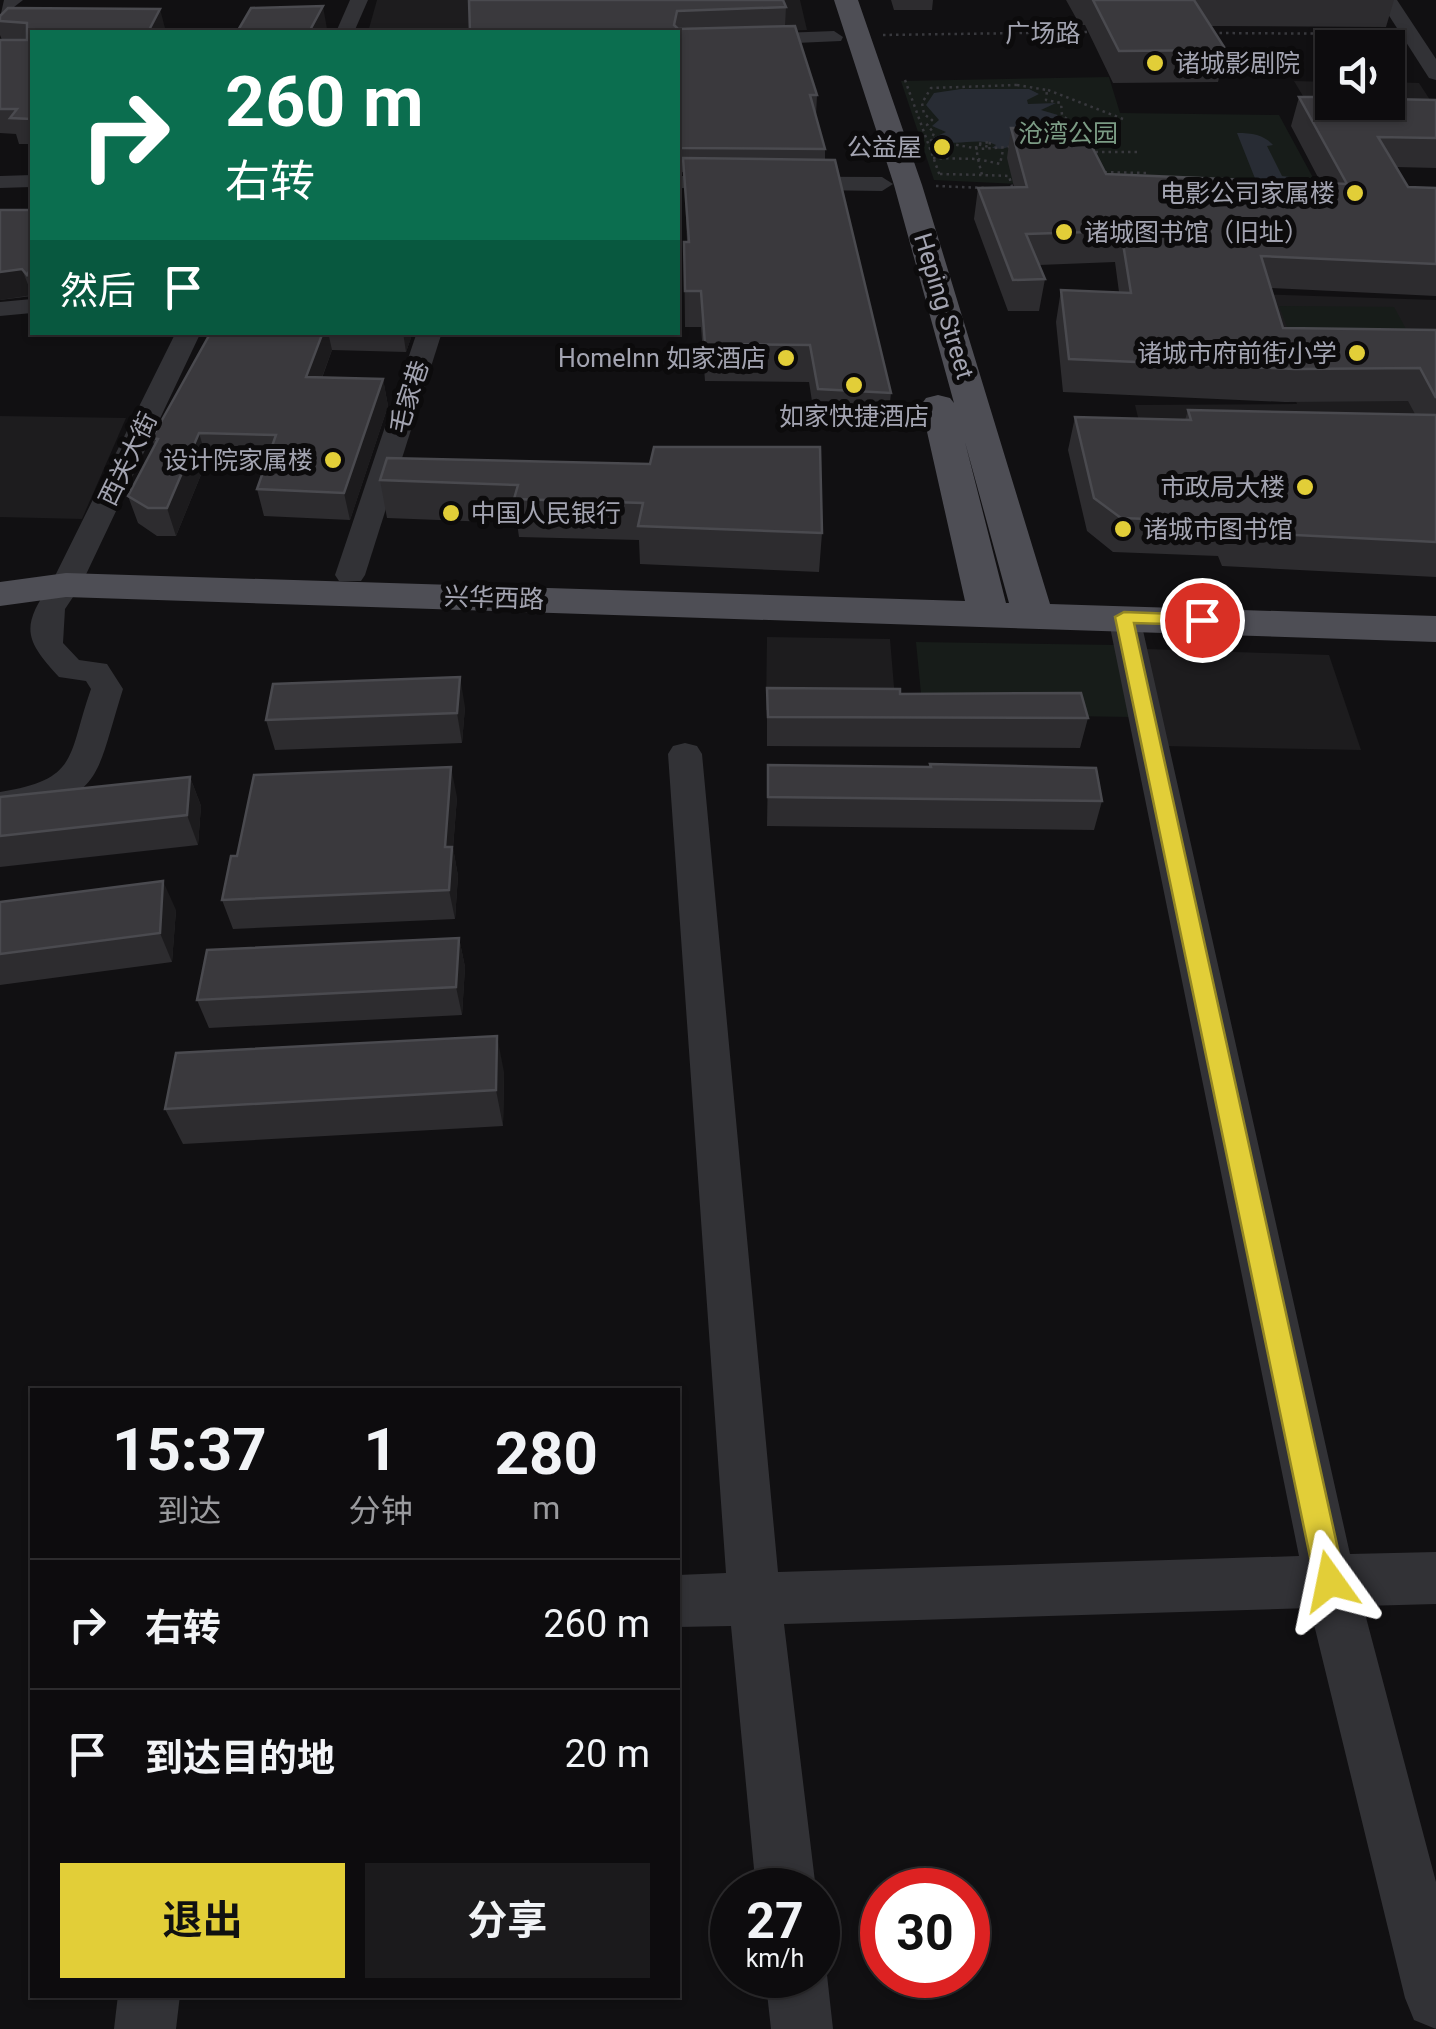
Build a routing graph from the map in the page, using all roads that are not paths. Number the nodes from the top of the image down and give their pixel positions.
1 (14, 0) edge
2 (359, 0) edge
3 (822, 0) edge
4 (846, 0) edge
5 (1388, 0) edge
6 (0, 14) edge
7 (346, 30) edge
8 (866, 32) junction
9 (680, 43) edge
10 (1436, 74) edge
11 (30, 181) edge
12 (0, 182) edge
13 (680, 182) edge
14 (895, 184) junction
15 (30, 306) edge
16 (0, 310) edge
17 (188, 335) edge
18 (429, 335) edge
19 (350, 575) junction
20 (0, 577) edge
21 (71, 577) junction
22 (0, 594) edge
23 (987, 602) junction
24 (1031, 604) junction
25 (1436, 610) edge
26 (1124, 617) junction
27 (1436, 629) edge
28 (685, 754) dead end
29 (0, 804) edge
30 (1436, 1578) edge
31 (1330, 1581) junction
32 (753, 1598) junction
33 (680, 1600) edge
34 (784, 1868) edge
35 (149, 1998) edge
36 (799, 1998) edge
37 (1436, 1998) edge
38 (145, 2029) edge
39 (802, 2029) edge

1 - 6 street
2 - 7 street
3 - 8 main road, Heping Street
4 - 8 main road, Heping Street
5 - 10 street
8 - 9 street
8 - 14 main road, Heping Street
11 - 12 street
13 - 14 street
14 - 23 main road, Heping Street
14 - 24 main road, Heping Street
15 - 16 street
17 - 21 street, 西关大街
18 - 19 street, 毛家巷
19 - 21 main road
19 - 23 main road
20 - 21 main road
21 - 22 main road, 兴华西路
21 - 23 main road, 兴华西路
21 - 29 street, 西关大街
23 - 24 main road
24 - 25 main road
24 - 26 main road
26 - 27 main road
26 - 31 street
28 - 32 street
30 - 31 street
31 - 32 street
31 - 37 street
32 - 33 street
32 - 34 street
35 - 38 street
36 - 39 street

